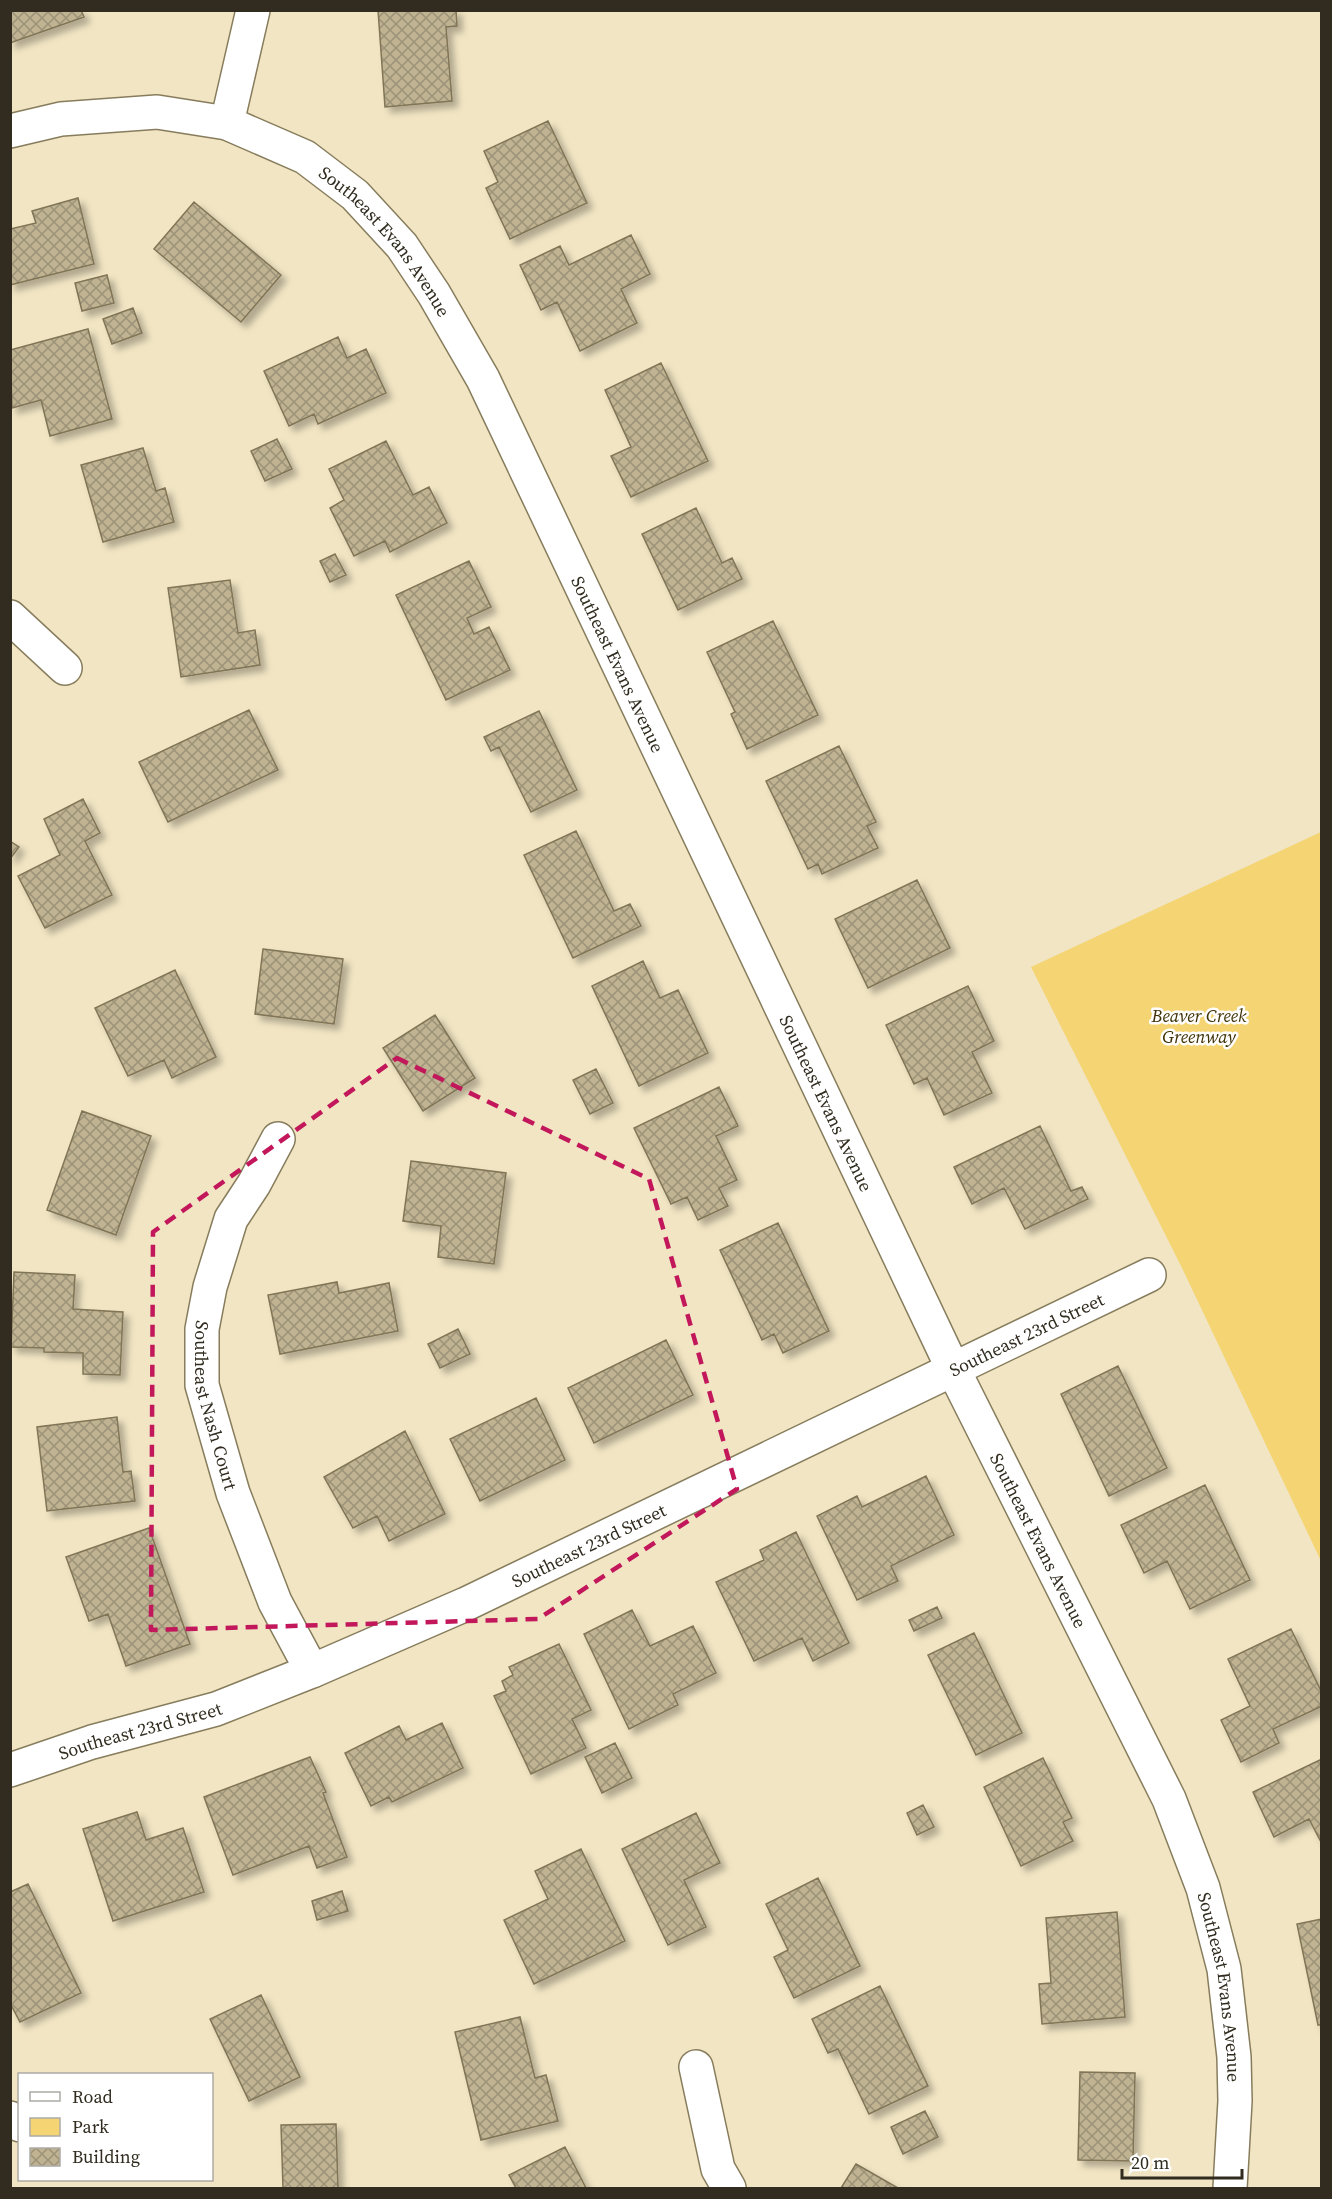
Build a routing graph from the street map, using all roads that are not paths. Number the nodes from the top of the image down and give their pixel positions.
1 (253, 10) edge
2 (227, 123) junction
3 (10, 131) edge
4 (10, 617) edge
5 (65, 668) dead end
6 (278, 1139) dead end
7 (1149, 1275) dead end
8 (952, 1369) junction
9 (312, 1671) junction
10 (10, 1770) edge
11 (696, 2067) dead end
12 (729, 2188) edge
13 (1230, 2188) edge

1 - 2 street
2 - 3 street, Southeast Evans Avenue
2 - 8 street, Southeast Evans Avenue
4 - 5 street
6 - 9 street, Southeast Nash Court
7 - 8 street, Southeast 23rd Street
8 - 9 street, Southeast 23rd Street
8 - 13 street, Southeast Evans Avenue
9 - 10 street, Southeast 23rd Street
11 - 12 street

